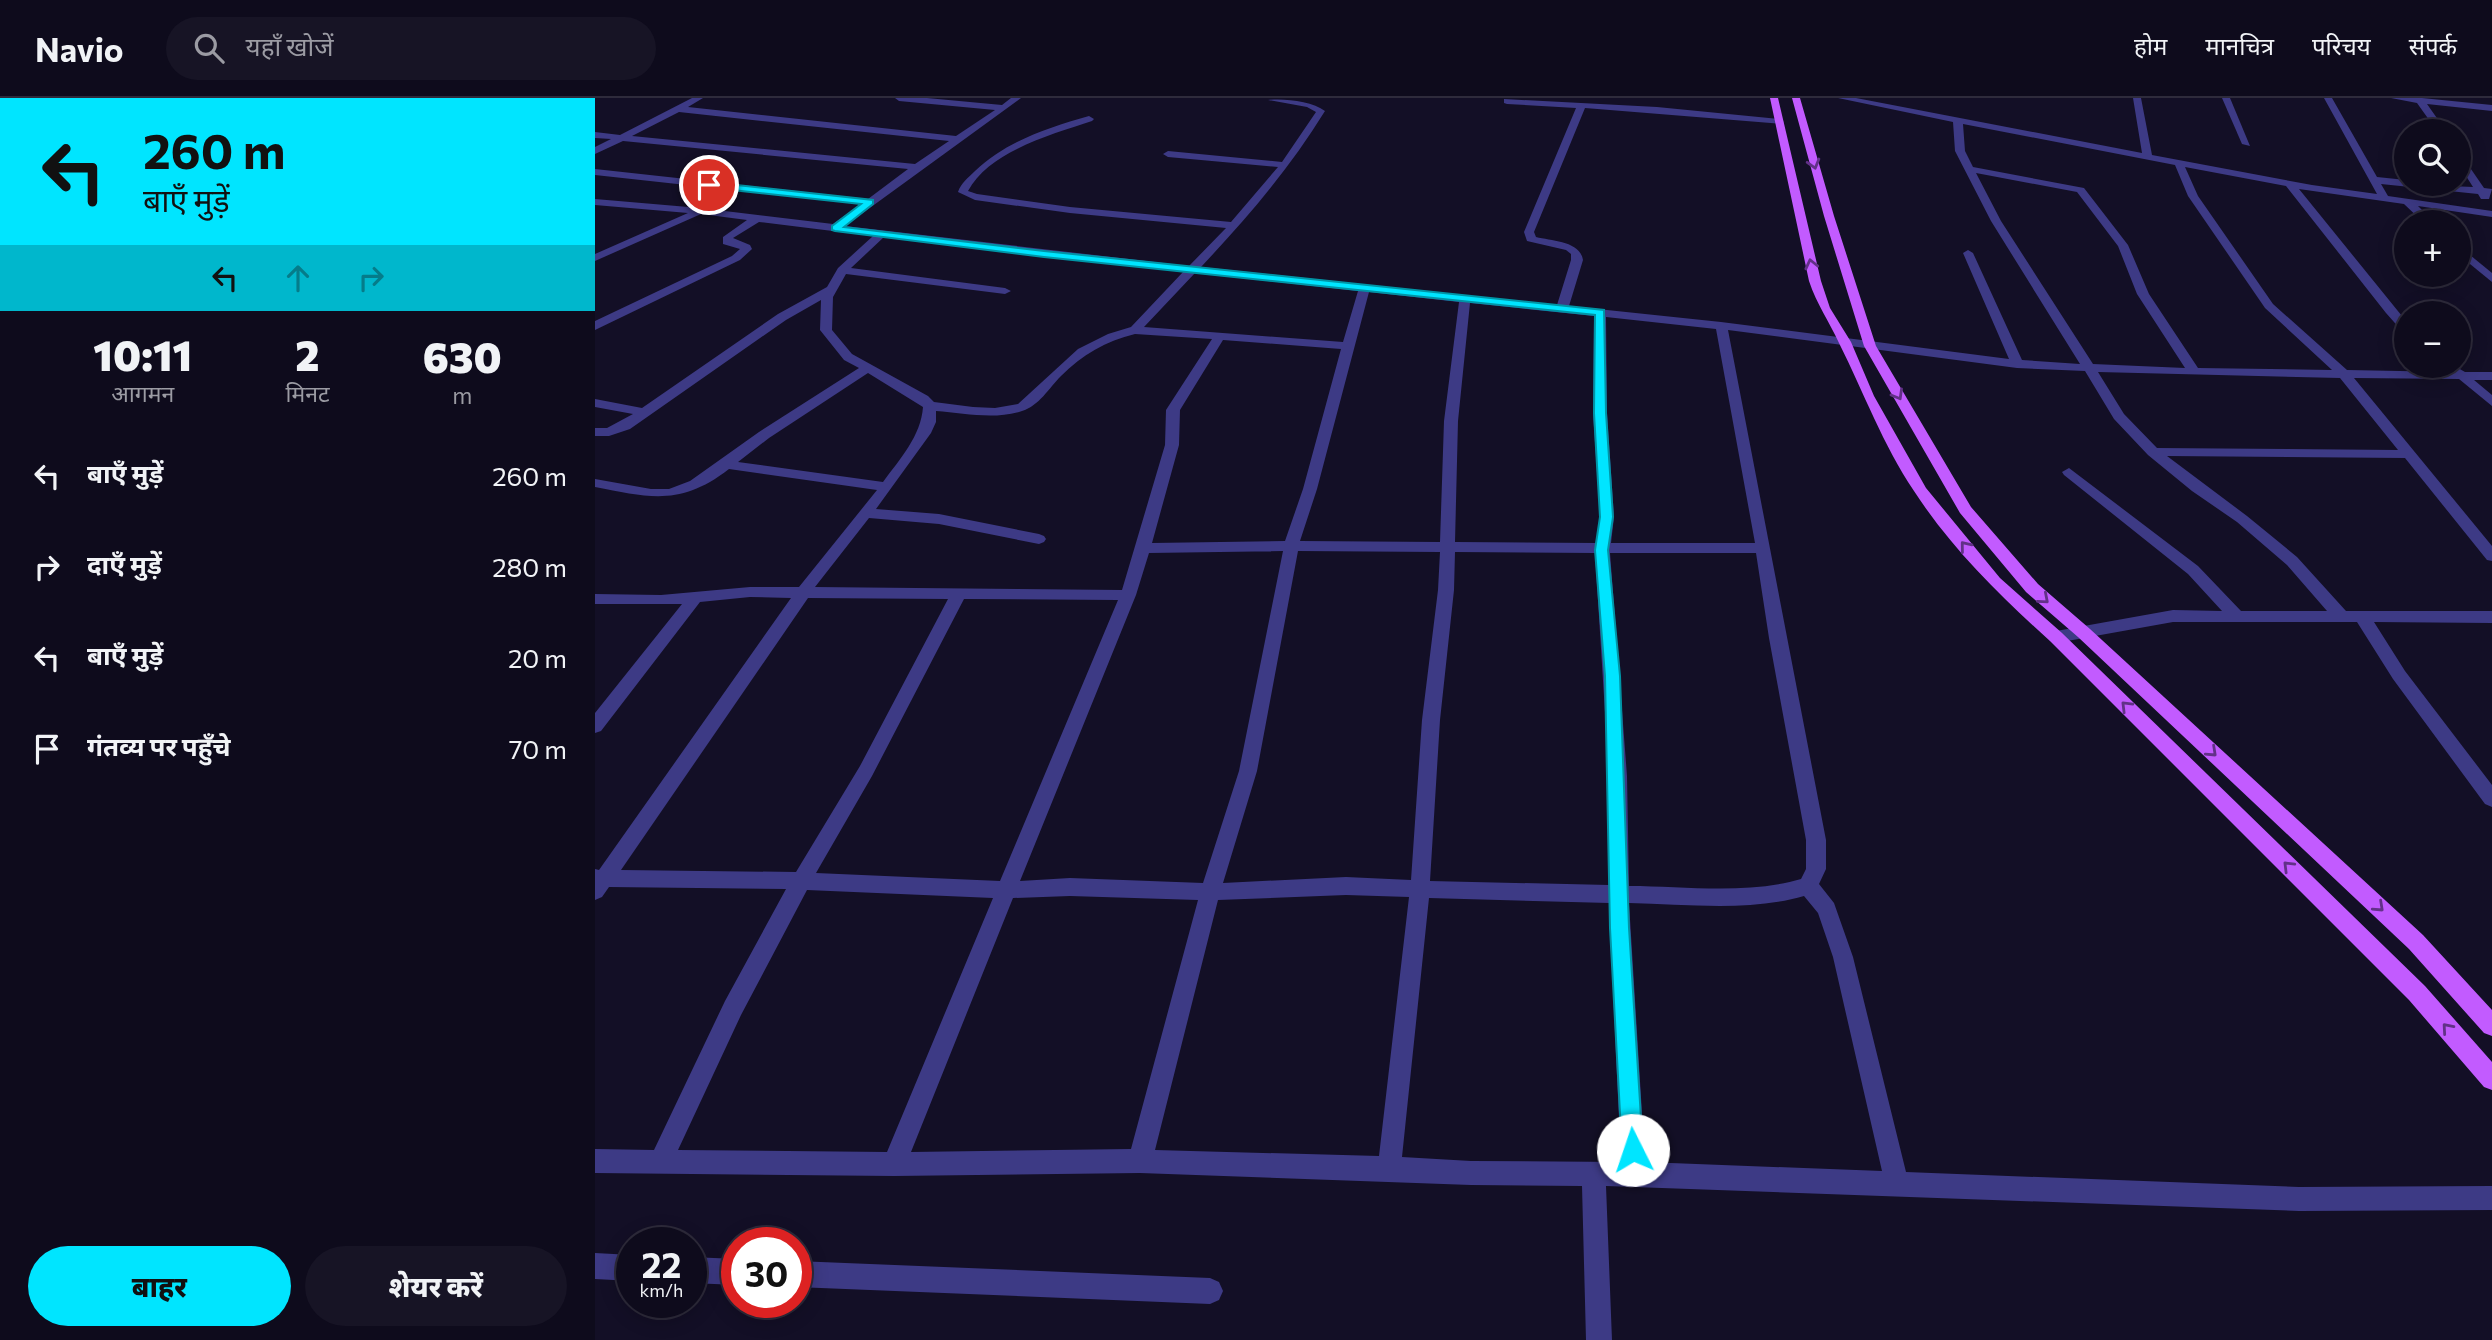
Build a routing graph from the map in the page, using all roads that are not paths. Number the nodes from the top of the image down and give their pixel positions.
1 (699, 98) edge
2 (899, 98) edge
3 (1017, 98) edge
4 (1774, 98) edge
5 (1796, 98) edge
6 (1842, 98) edge
7 (2137, 98) edge
8 (2226, 98) edge
9 (2328, 98) edge
10 (2395, 98) edge
11 (2419, 99) edge
12 (1272, 100) dead end
13 (1507, 101) dead end
14 (1581, 106) junction
15 (1004, 108) junction
16 (2492, 108) edge
17 (678, 109) junction
18 (1089, 119) dead end
19 (2433, 119) edge
20 (1779, 122) junction
21 (1958, 122) junction
22 (595, 135) edge
23 (621, 137) junction
24 (957, 139) junction
25 (2247, 144) dead end
26 (595, 151) edge
27 (1168, 154) dead end
28 (2148, 157) junction
29 (2179, 163) junction
30 (1282, 165) junction
31 (917, 167) junction
32 (1969, 169) junction
33 (595, 172) edge
34 (2471, 177) edge
35 (2373, 180) junction
36 (2394, 182) edge
37 (2289, 183) junction
38 (2471, 190) edge
39 (2480, 191) junction
40 (2492, 192) edge
41 (2384, 198) junction
42 (2405, 201) junction
43 (595, 202) edge
44 (870, 202) junction
45 (2492, 205) edge
46 (2415, 210) edge
47 (700, 211) junction
48 (2492, 214) edge
49 (756, 219) junction
50 (1232, 225) junction
51 (835, 228) junction
52 (881, 234) junction
53 (1968, 253) dead end
54 (595, 258) edge
55 (2471, 260) edge
56 (842, 270) junction
57 (1190, 270) junction
58 (2492, 279) edge
59 (1364, 288) junction
60 (832, 289) junction
61 (1005, 290) dead end
62 (1465, 298) junction
63 (1562, 309) junction
64 (1600, 313) junction
65 (2394, 313) edge
66 (595, 326) edge
67 (1721, 326) junction
68 (1135, 330) junction
69 (1220, 336) junction
70 (1845, 342) junction
71 (1347, 346) junction
72 (1870, 346) junction
73 (2017, 364) junction
74 (868, 368) junction
75 (2092, 369) junction
76 (2194, 372) junction
77 (2345, 375) junction
78 (2394, 375) edge
79 (2471, 376) edge
80 (2492, 376) edge
81 (2464, 378) edge
82 (2492, 402) edge
83 (595, 403) edge
84 (930, 406) junction
85 (643, 412) junction
86 (595, 432) edge
87 (2153, 452) junction
88 (2409, 454) junction
89 (726, 464) junction
90 (2070, 472) dead end
91 (595, 483) edge
92 (887, 487) junction
93 (866, 513) junction
94 (1038, 539) dead end
95 (1292, 544) junction
96 (1446, 545) junction
97 (1143, 548) junction
98 (1762, 548) junction
99 (1602, 550) junction
100 (2492, 556) edge
101 (804, 592) junction
102 (960, 592) junction
103 (1128, 595) junction
104 (595, 599) edge
105 (694, 599) junction
106 (2340, 615) junction
107 (2361, 615) junction
108 (2237, 616) junction
109 (2492, 617) edge
110 (2084, 633) junction
111 (2056, 637) junction
112 (603, 705) edge
113 (595, 726) edge
114 (2492, 799) edge
115 (801, 881) junction
116 (598, 883) edge
117 (1808, 886) junction
118 (1008, 890) junction
119 (1420, 890) junction
120 (1210, 892) junction
121 (1618, 893) junction
122 (2492, 1026) edge
123 (2492, 1079) edge
124 (661, 1160) junction
125 (595, 1161) edge
126 (1140, 1161) junction
127 (894, 1164) junction
128 (1388, 1168) junction
129 (1594, 1174) junction
130 (1634, 1174) junction
131 (1897, 1184) junction
132 (2492, 1198) edge
133 (595, 1266) edge
134 (616, 1267) edge
135 (812, 1275) edge
136 (1210, 1291) dead end
137 (1598, 1340) edge

1 - 17 street
2 - 15 street
3 - 15 street
4 - 20 main road
5 -> 72 main road
6 - 21 street
7 - 28 street
8 - 25 street
9 - 35 street
10 - 11 street
11 - 16 street
11 - 19 street
12 - 30 street
13 - 14 street
14 - 20 street
14 - 63 street
15 - 24 street
17 - 23 street
17 - 24 street
18 - 50 street
70 -> 20 main road
21 - 28 street
21 - 32 street
22 - 23 street
23 - 26 street
23 - 31 street
24 - 31 street
27 - 30 street
28 - 29 street
29 - 37 street
29 - 77 street
30 - 50 street
31 - 44 street
32 - 75 street
32 - 76 street
33 - 44 street
34 - 39 street
35 - 36 street
35 - 41 street
37 - 41 street
37 - 65 street
38 - 39 street
39 - 40 street
39 - 45 street
41 - 42 street
42 - 46 street
42 - 48 street
43 - 47 street
44 - 51 street
47 - 49 street
47 - 54 street
49 - 51 street
49 - 66 street
50 - 57 street
51 - 52 street
52 - 56 street
52 - 57 street
53 - 73 street
55 - 58 street
56 - 60 street
56 - 61 street
57 - 59 street
57 - 68 street
59 - 62 street
59 - 71 street
60 - 74 street
60 - 85 street
62 - 63 street
62 - 96 street
63 - 64 street
64 - 67 street
64 - 99 street
67 - 70 street
67 - 98 street
68 - 69 street
68 - 84 street
69 - 71 street
69 - 97 street
70 - 72 street
111 -> 70 main road
71 - 95 street
72 - 73 street
72 -> 110 main road
73 - 75 street
74 - 84 street
74 - 89 street
75 - 76 street
75 - 87 street
76 - 77 street
77 - 78 street
77 - 88 street
79 - 80 street
81 - 82 street
83 - 85 street
84 - 92 street
85 - 86 street
87 - 88 street
87 - 106 street
88 - 100 street
89 - 91 street
89 - 92 street
90 - 108 street
92 - 93 street
93 - 94 street
93 - 101 street
95 - 96 street
95 - 97 street
95 - 120 street
96 - 99 street
96 - 119 street
97 - 103 street
98 - 99 street
98 - 117 street
99 - 121 street
101 - 102 street
101 - 105 street
101 - 116 street
102 - 103 street
102 - 115 street
103 - 118 street
104 - 105 street
105 - 112 street
106 - 107 street
106 - 108 street
107 - 109 street
107 - 114 street
108 - 110 street
110 - 111 street
110 -> 122 main road
123 -> 111 main road
112 - 113 street
115 - 116 street
115 - 118 street
115 - 124 street
117 - 121 street
117 - 131 street
118 - 120 street
118 - 127 street
119 - 120 street
119 - 121 street
119 - 128 street
120 - 126 street
121 - 130 street
124 - 125 street
124 - 127 street
126 - 127 street
126 - 128 street
128 - 129 street
129 - 130 street
129 - 137 street
130 - 131 street
131 - 132 street
133 - 134 street
135 - 136 street

